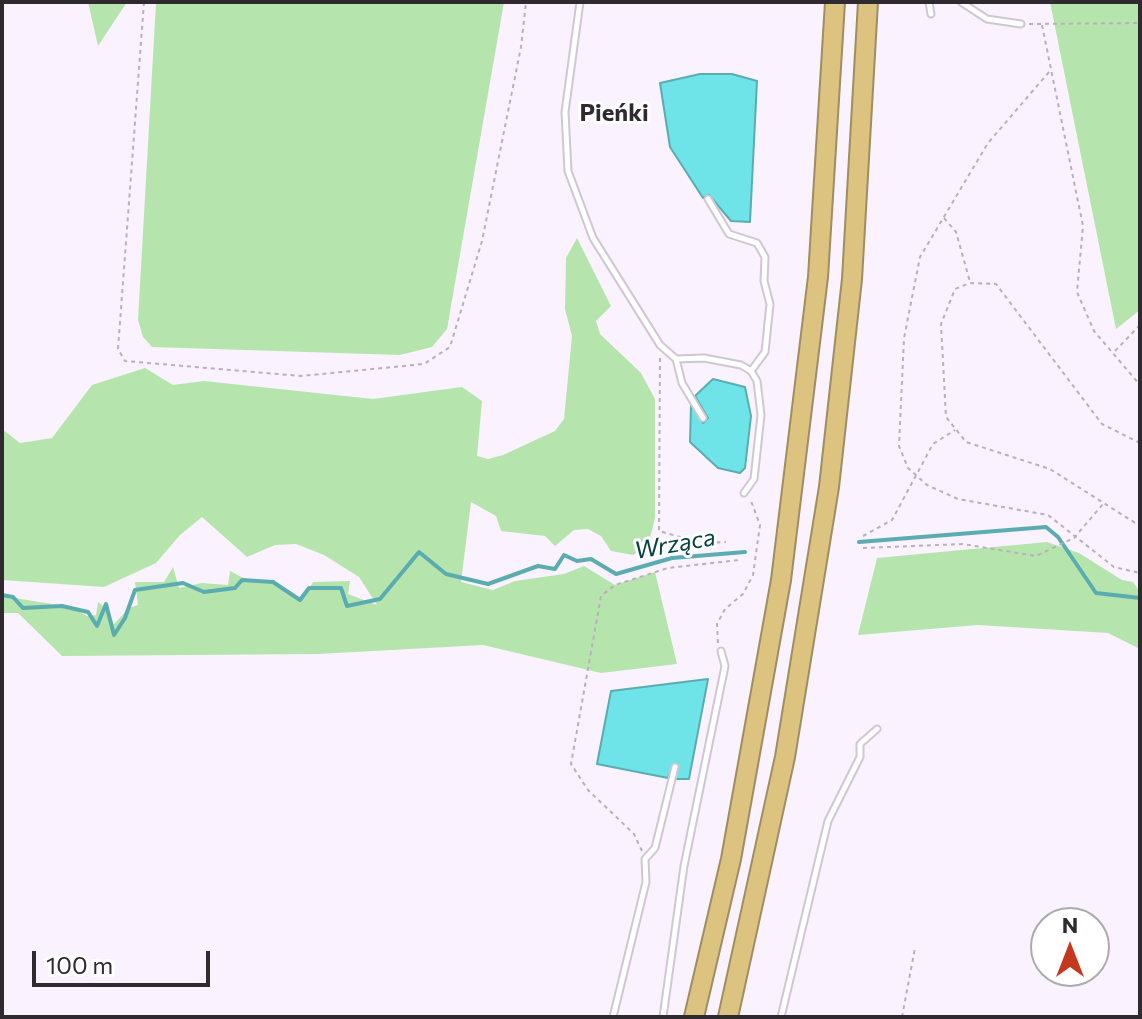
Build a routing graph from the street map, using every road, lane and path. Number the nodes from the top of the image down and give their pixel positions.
1 (144, 2) edge
2 (526, 2) edge
3 (580, 2) edge
4 (835, 2) edge
5 (868, 2) edge
6 (929, 2) edge
7 (961, 2) edge
8 (931, 14) dead end
9 (1140, 23) edge
10 (1021, 24) joint
11 (1042, 25) junction
12 (1049, 72) junction
13 (708, 199) dead end
14 (944, 217) junction
15 (970, 283) junction
16 (1140, 325) edge
17 (658, 342) junction
18 (1114, 352) junction
19 (676, 359) junction
20 (751, 371) junction
21 (1140, 385) edge
22 (703, 418) dead end
23 (956, 429) junction
24 (1140, 443) edge
25 (915, 474) junction
26 (744, 493) joint
27 (1103, 504) junction
28 (1140, 526) edge
29 (863, 536) dead end
30 (1074, 538) junction
31 (726, 542) dead end
32 (863, 548) dead end
33 (739, 560) dead end
34 (1140, 573) edge
35 (721, 651) joint
36 (877, 729) dead end
37 (675, 767) dead end
38 (645, 859) junction
39 (915, 948) dead end
40 (613, 1017) edge
41 (663, 1017) edge
42 (694, 1017) edge
43 (728, 1017) edge
44 (781, 1017) edge
45 (902, 1017) edge

1 - 2 path
3 - 17 lane
4 - 42 highway
5 - 43 highway
6 - 8 lane
7 - 10 lane
9 - 11 path
10 - 11 path
11 - 12 path
12 - 14 path
12 - 18 path
13 - 20 lane
14 - 15 path
14 - 25 path
15 - 23 path
15 - 24 path
16 - 18 path
17 - 19 lane
17 - 31 path
18 - 21 path
19 - 20 lane
19 - 22 lane
20 - 26 lane
23 - 25 path
23 - 27 path
25 - 29 path
25 - 30 path
26 - 35 path
27 - 28 path
27 - 30 path
30 - 32 path
30 - 34 path
33 - 38 path
35 - 41 lane
36 - 44 lane
37 - 38 lane
38 - 40 lane
39 - 45 path

